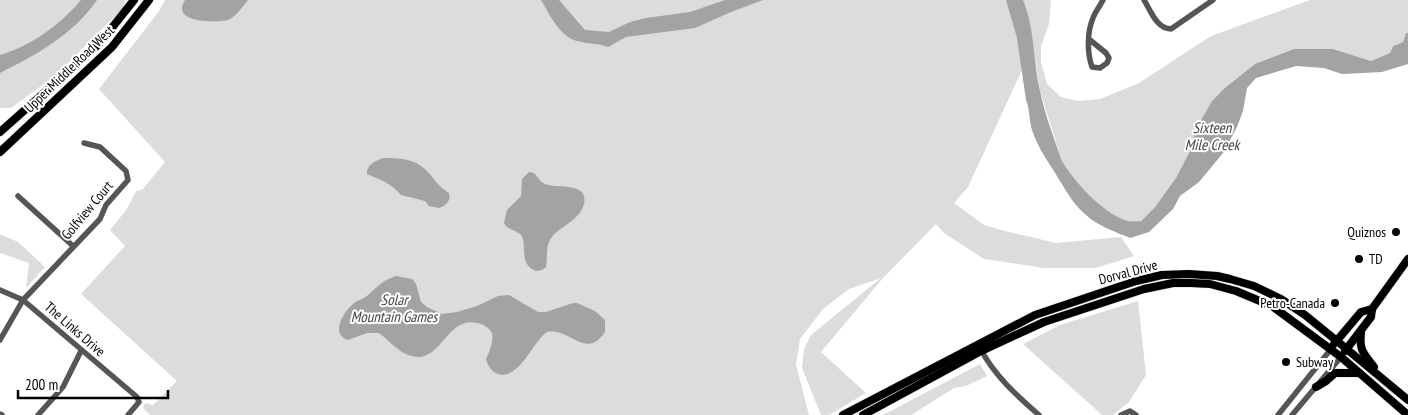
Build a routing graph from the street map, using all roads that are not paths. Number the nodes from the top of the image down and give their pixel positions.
1 (134, 0) edge
2 (149, 0) edge
3 (1104, 0) edge
4 (1144, 0) edge
5 (1213, 0) edge
6 (1090, 40) junction
7 (0, 132) edge
8 (84, 143) dead end
9 (0, 152) edge
10 (18, 196) dead end
11 (73, 246) junction
12 (1408, 259) edge
13 (0, 290) edge
14 (23, 300) junction
15 (1372, 309) junction
16 (1361, 332) junction
17 (0, 340) edge
18 (1337, 340) junction
19 (980, 348) junction
20 (1330, 349) junction
21 (1346, 349) junction
22 (81, 351) junction
23 (1340, 357) junction
24 (1359, 373) junction
25 (1382, 379) junction
26 (1316, 387) junction
27 (1408, 400) edge
28 (38, 415) edge
29 (128, 415) edge
30 (843, 415) edge
31 (863, 415) edge
32 (1039, 415) edge
33 (1121, 415) edge
34 (1136, 415) edge
35 (1278, 415) edge
36 (1292, 415) edge
37 (1408, 415) edge

1 - 7 main road, Upper Middle Road West
2 - 9 main road, Upper Middle Road West
3 - 6 street
4 - 5 street
6 - 6 street
8 - 11 street, Golfview Court
10 - 11 street
11 - 14 street, Golfview Court
12 - 15 main road
13 - 14 street, The Links Drive
14 - 17 street, Golfview Court
14 - 22 street, The Links Drive
15 - 16 main road
15 - 18 main road
16 - 21 main road
16 - 25 main road
18 - 19 main road, Dorval Drive
18 - 20 main road
18 - 21 main road, Dorval Drive
19 - 20 main road, Dorval Drive
19 - 30 main road, Dorval Drive
19 - 31 main road, Dorval Drive
19 - 32 street
20 - 23 main road, Dorval Drive
20 - 35 street
21 - 23 main road
21 - 25 main road, Dorval Drive
22 - 28 street
22 - 29 street, The Links Drive
23 - 24 main road, Dorval Drive
23 - 26 street
24 - 26 main road
24 - 37 main road, Dorval Drive
25 - 27 main road, Dorval Drive
26 - 36 street
33 - 34 street

